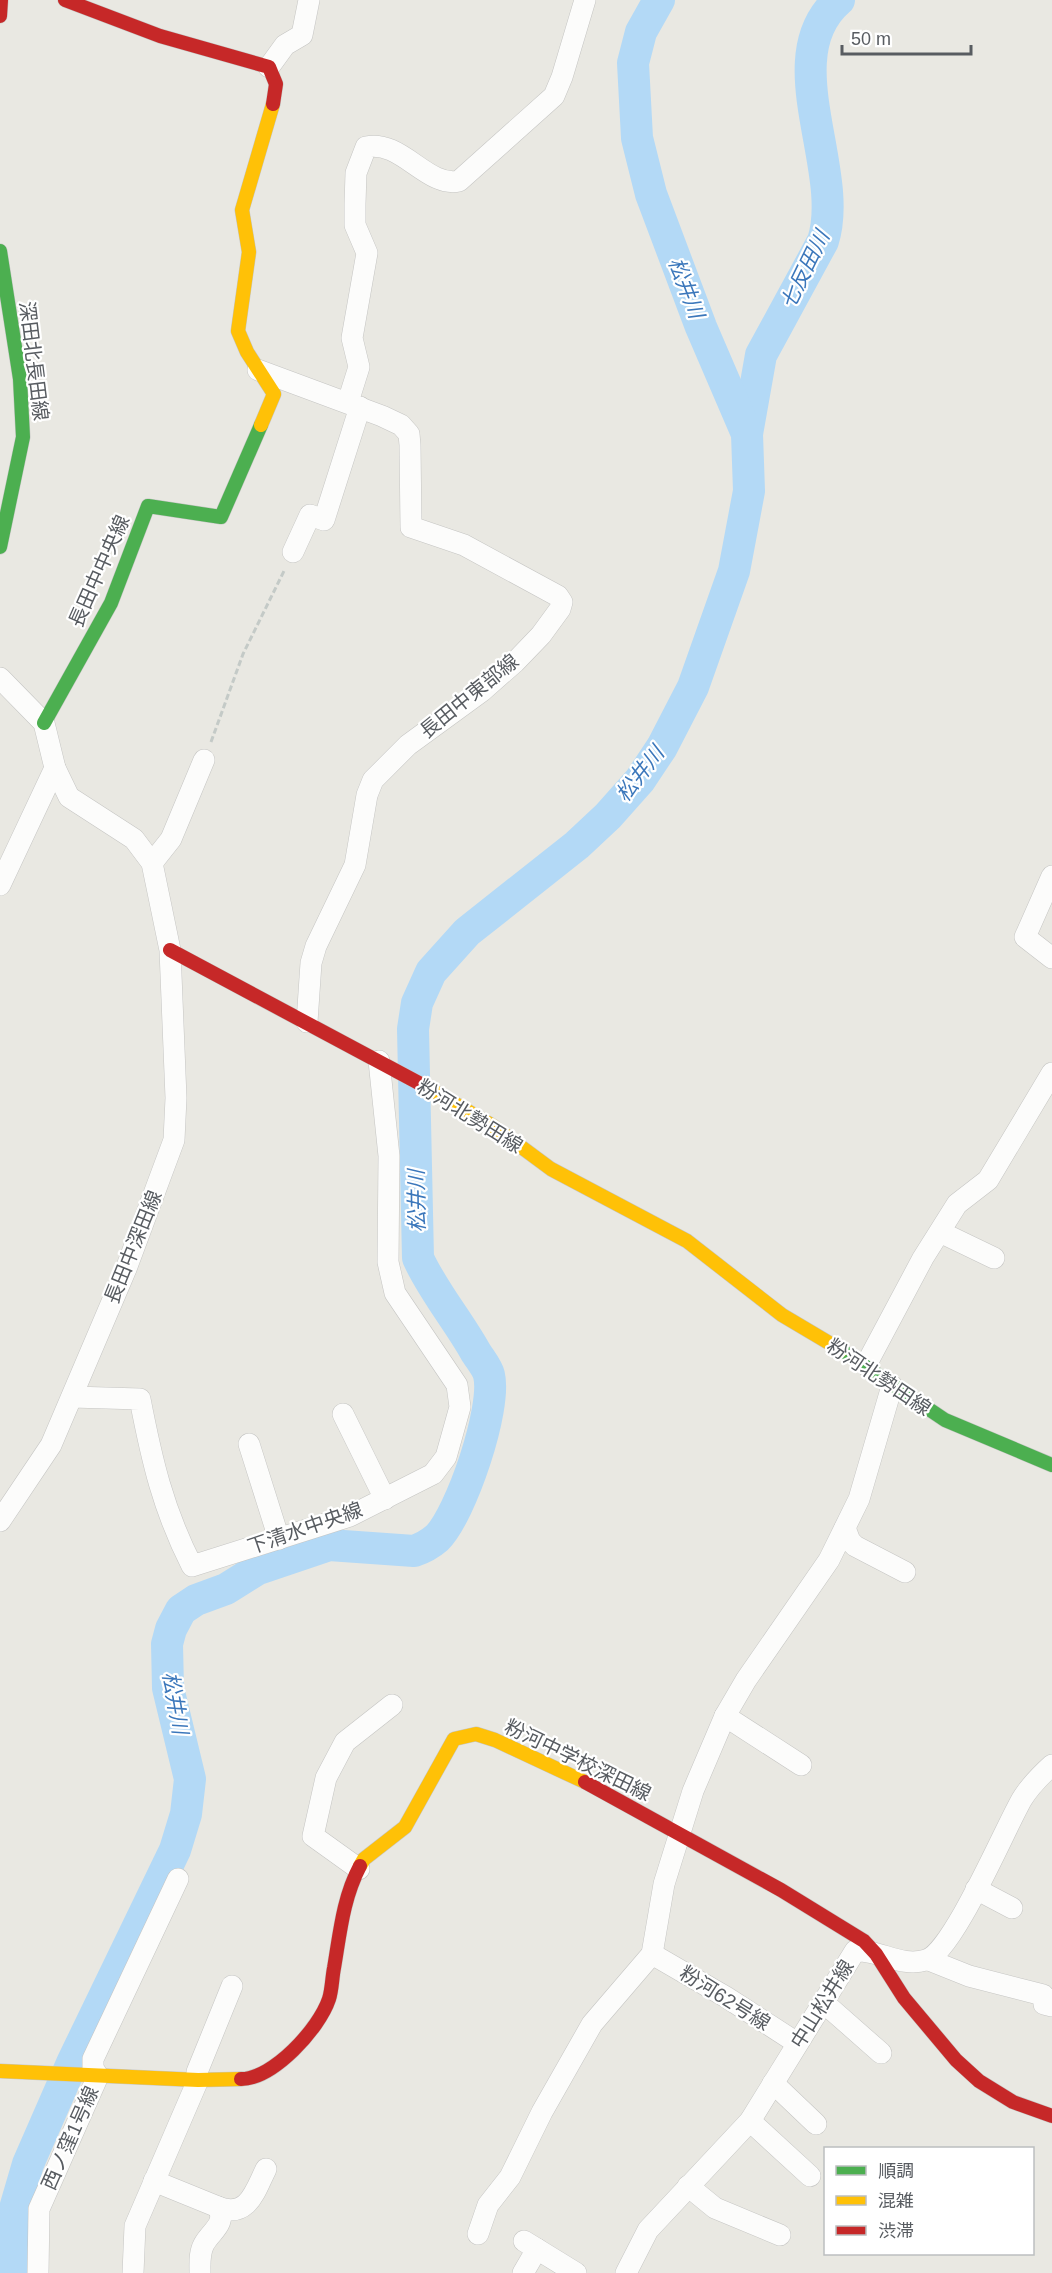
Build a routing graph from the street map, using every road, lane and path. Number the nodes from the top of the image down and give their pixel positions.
1 (1, 0) edge
2 (66, 0) edge
3 (309, 0) edge
4 (585, 0) edge
5 (0, 16) edge
6 (268, 67) junction
7 (0, 251) edge
8 (258, 370) junction
9 (354, 405) junction
10 (0, 547) edge
11 (293, 552) joint
12 (0, 678) edge
13 (45, 723) junction
14 (204, 760) joint
15 (55, 768) junction
16 (152, 862) junction
17 (1052, 876) edge
18 (0, 885) edge
19 (170, 950) junction
20 (1052, 958) edge
21 (307, 1022) junction
22 (385, 1064) junction
23 (1052, 1073) edge
24 (940, 1232) junction
25 (994, 1258) dead end
26 (866, 1365) junction
27 (892, 1386) junction
28 (72, 1397) junction
29 (343, 1414) dead end
30 (249, 1444) dead end
31 (1052, 1465) edge
32 (385, 1498) junction
33 (0, 1521) edge
34 (845, 1528) junction
35 (279, 1539) junction
36 (905, 1572) dead end
37 (392, 1705) dead end
38 (725, 1716) junction
39 (801, 1765) dead end
40 (1052, 1765) edge
41 (681, 1834) junction
42 (359, 1869) junction
43 (178, 1879) dead end
44 (976, 1889) junction
45 (1012, 1908) dead end
46 (652, 1954) junction
47 (876, 1954) junction
48 (929, 1960) junction
49 (232, 1986) dead end
50 (823, 2002) junction
51 (1048, 2005) edge
52 (797, 2043) junction
53 (881, 2053) dead end
54 (0, 2072) edge
55 (89, 2075) junction
56 (198, 2080) junction
57 (773, 2083) junction
58 (1052, 2116) edge
59 (750, 2121) junction
60 (816, 2124) dead end
61 (266, 2169) dead end
62 (810, 2176) dead end
63 (154, 2181) junction
64 (688, 2186) junction
65 (218, 2207) junction
66 (478, 2234) dead end
67 (780, 2235) dead end
68 (38, 2273) edge
69 (133, 2273) edge
70 (200, 2273) edge
71 (524, 2273) edge
72 (576, 2273) edge
73 (626, 2273) edge

1 - 5 street
2 - 6 street
3 - 6 street
4 - 9 street
6 - 8 street, 長田中中央線
7 - 10 street, 深田北長田線
8 - 9 street, 長田中東部線
8 - 13 street, 長田中中央線
9 - 11 street
9 - 21 street, 長田中東部線
11 - 14 path
12 - 13 street
13 - 15 street
14 - 16 street
15 - 16 street
15 - 18 street
16 - 19 street
17 - 20 street
19 - 21 street, 粉河北勢田線
19 - 28 street, 長田中深田線
21 - 22 street, 粉河北勢田線
22 - 26 street, 粉河北勢田線
22 - 32 street, 下清水中央線
23 - 24 street
24 - 25 street
24 - 26 street
26 - 27 street, 粉河北勢田線
27 - 31 street, 粉河北勢田線
27 - 34 street
28 - 33 street, 長田中深田線
28 - 35 street, 下清水中央線
29 - 32 street
30 - 35 street
32 - 35 street, 下清水中央線
34 - 36 street
34 - 38 street
37 - 42 street
38 - 39 street
38 - 41 street
40 - 44 street
41 - 42 street, 粉河中学校深田線
41 - 46 street
41 - 47 street, 粉河中学校深田線
42 - 56 street, 粉河中学校深田線
43 - 55 street, 西ノ窪1号線
44 - 45 street
44 - 48 street
46 - 52 street, 粉河62号線
46 - 66 street
47 - 48 street, 中山松井線
47 - 50 street, 中山松井線
47 - 58 street, 粉河中学校深田線
48 - 51 street, 中山松井線
49 - 56 street
50 - 52 street, 中山松井線
50 - 53 street
52 - 57 street, 中山松井線
54 - 55 street, 粉河中学校深田線
55 - 56 street, 粉河中学校深田線
55 - 68 street, 西ノ窪1号線
56 - 63 street
57 - 59 street, 中山松井線
57 - 60 street
59 - 62 street
59 - 64 street, 中山松井線
61 - 65 street
63 - 65 street
63 - 69 street
64 - 67 street
64 - 73 street, 中山松井線
65 - 70 street
71 - 72 street

